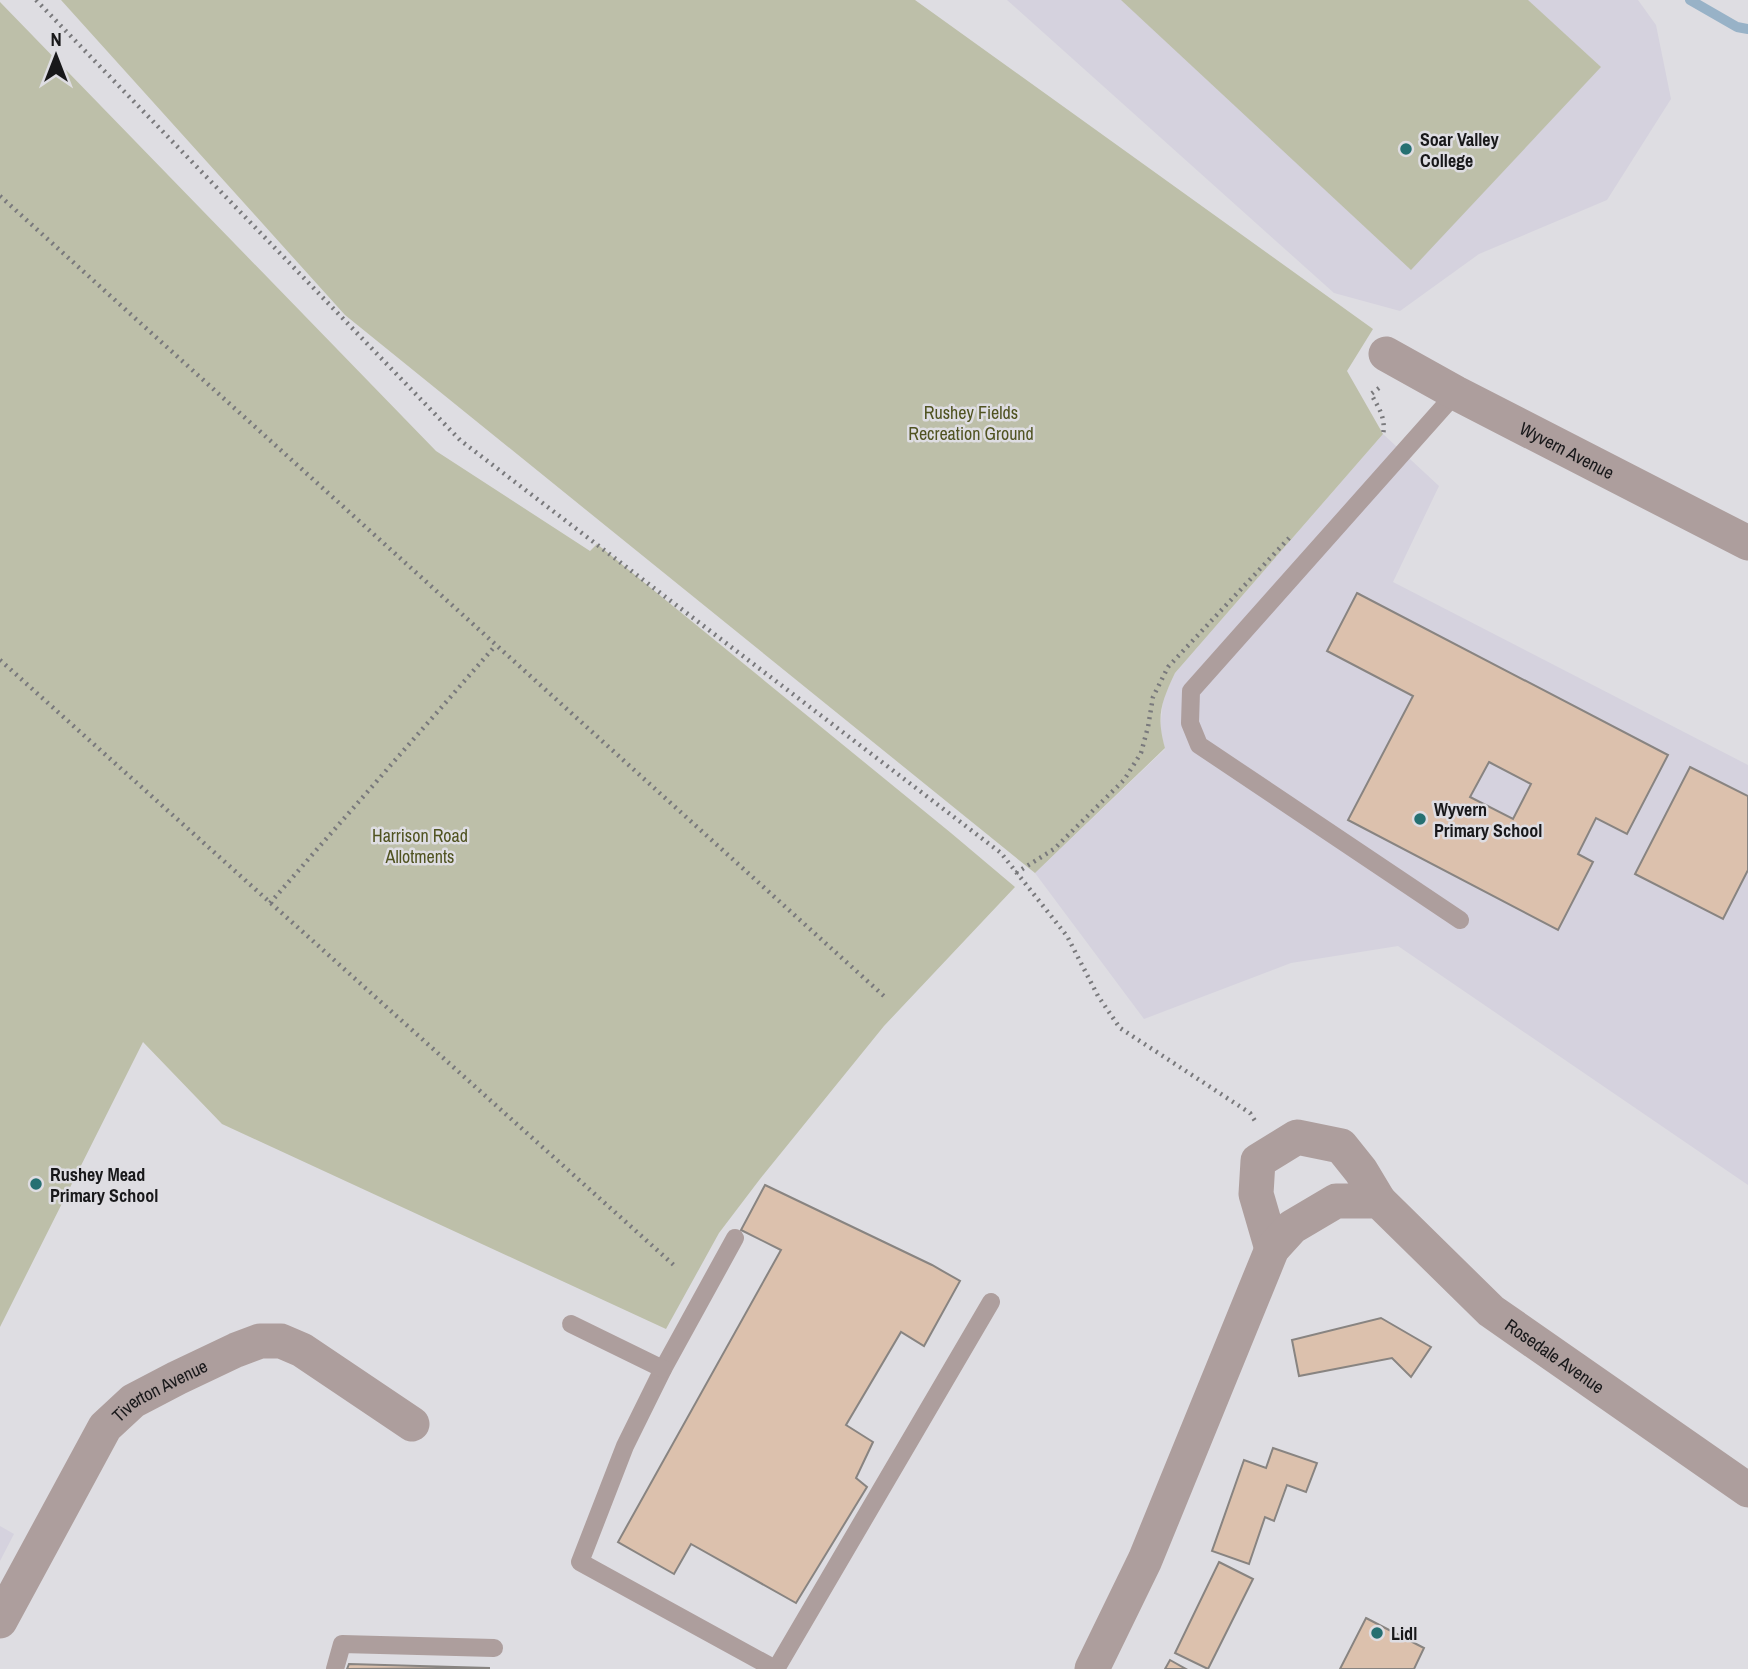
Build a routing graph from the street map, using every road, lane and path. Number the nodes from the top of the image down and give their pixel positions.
1 (36, 0) edge
2 (0, 196) edge
3 (1386, 354) dead end
4 (1457, 393) junction
5 (1748, 543) edge
6 (496, 645) junction
7 (0, 660) edge
8 (270, 903) junction
9 (1461, 920) dead end
10 (885, 997) dead end
11 (1276, 1150) junction
12 (1379, 1201) junction
13 (734, 1238) dead end
14 (1272, 1248) junction
15 (676, 1267) dead end
16 (991, 1302) dead end
17 (571, 1324) dead end
18 (663, 1369) junction
19 (412, 1424) dead end
20 (1748, 1490) edge
21 (0, 1621) edge
22 (494, 1648) dead end
23 (335, 1669) edge
24 (776, 1669) edge
25 (1091, 1669) edge

1 - 11 path
2 - 6 path
3 - 4 street, Wyvern Avenue
4 - 5 street, Wyvern Avenue
4 - 9 lane
6 - 8 path
6 - 10 path
7 - 8 path
8 - 15 path
11 - 12 street, Rosedale Avenue
11 - 14 street
12 - 14 street
12 - 20 street, Rosedale Avenue
13 - 18 lane
14 - 25 street
16 - 24 lane
17 - 18 lane
18 - 24 lane
19 - 21 street, Tiverton Avenue
22 - 23 lane

